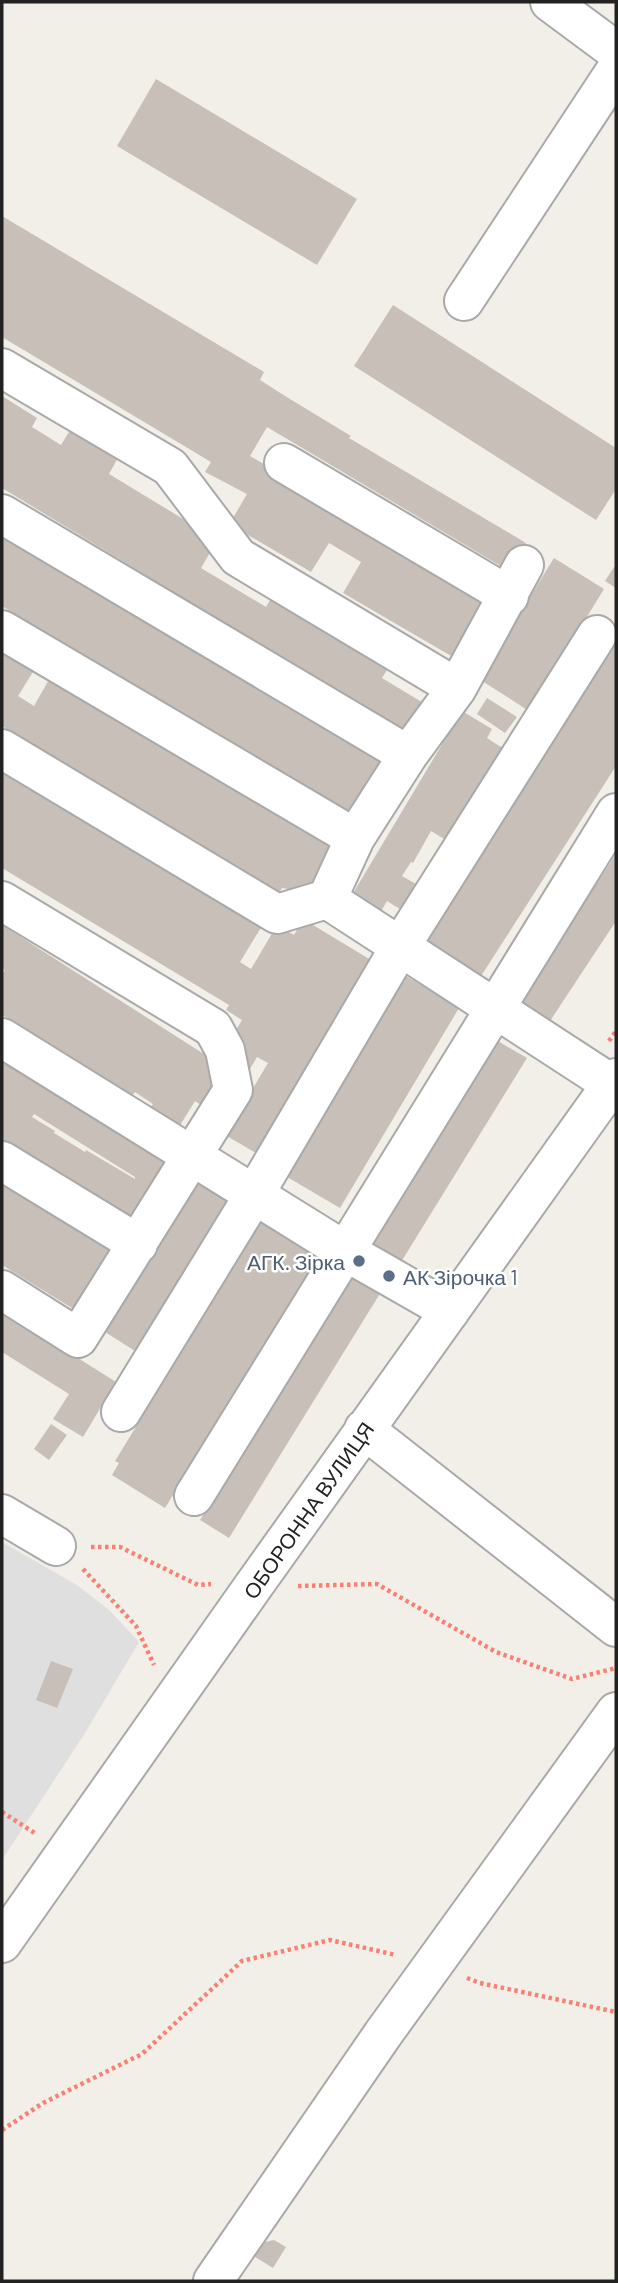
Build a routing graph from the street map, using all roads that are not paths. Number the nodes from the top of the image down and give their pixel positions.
1 (550, 2) edge
2 (616, 51) edge
3 (616, 70) edge
4 (464, 301) dead end
5 (2, 368) edge
6 (284, 463) dead end
7 (2, 514) edge
8 (2, 630) edge
9 (597, 635) dead end
10 (457, 688) junction
11 (2, 749) edge
12 (408, 755) junction
13 (616, 813) edge
14 (355, 838) junction
15 (327, 899) junction
16 (2, 901) edge
17 (400, 947) junction
18 (495, 1007) junction
19 (2, 1038) edge
20 (615, 1083) edge
21 (190, 1156) junction
22 (2, 1161) edge
23 (254, 1195) junction
24 (138, 1244) junction
25 (345, 1251) junction
26 (2, 1290) edge
27 (450, 1311) junction
28 (121, 1412) dead end
29 (365, 1429) junction
30 (194, 1496) dead end
31 (2, 1514) edge
32 (56, 1546) road end
33 (616, 1627) edge
34 (616, 1712) edge
35 (2, 1943) edge
36 (213, 2281) edge

1 - 2 street
3 - 4 street
5 - 10 street
6 - 10 street
7 - 12 street
8 - 14 street
9 - 17 street
10 - 12 street
11 - 15 street
12 - 14 street
13 - 18 street
14 - 15 street
15 - 17 street
16 - 21 street
17 - 18 street
17 - 23 street
18 - 20 street
18 - 25 street
19 - 21 street
20 - 27 street, ОБОРОННА ВУЛИЦЯ
21 - 23 street
21 - 24 street
22 - 24 street
23 - 25 street
23 - 28 street
24 - 26 street
25 - 27 street
25 - 30 street
27 - 29 street, ОБОРОННА ВУЛИЦЯ
29 - 33 street
29 - 35 street, ОБОРОННА ВУЛИЦЯ
31 - 32 street
34 - 36 street

